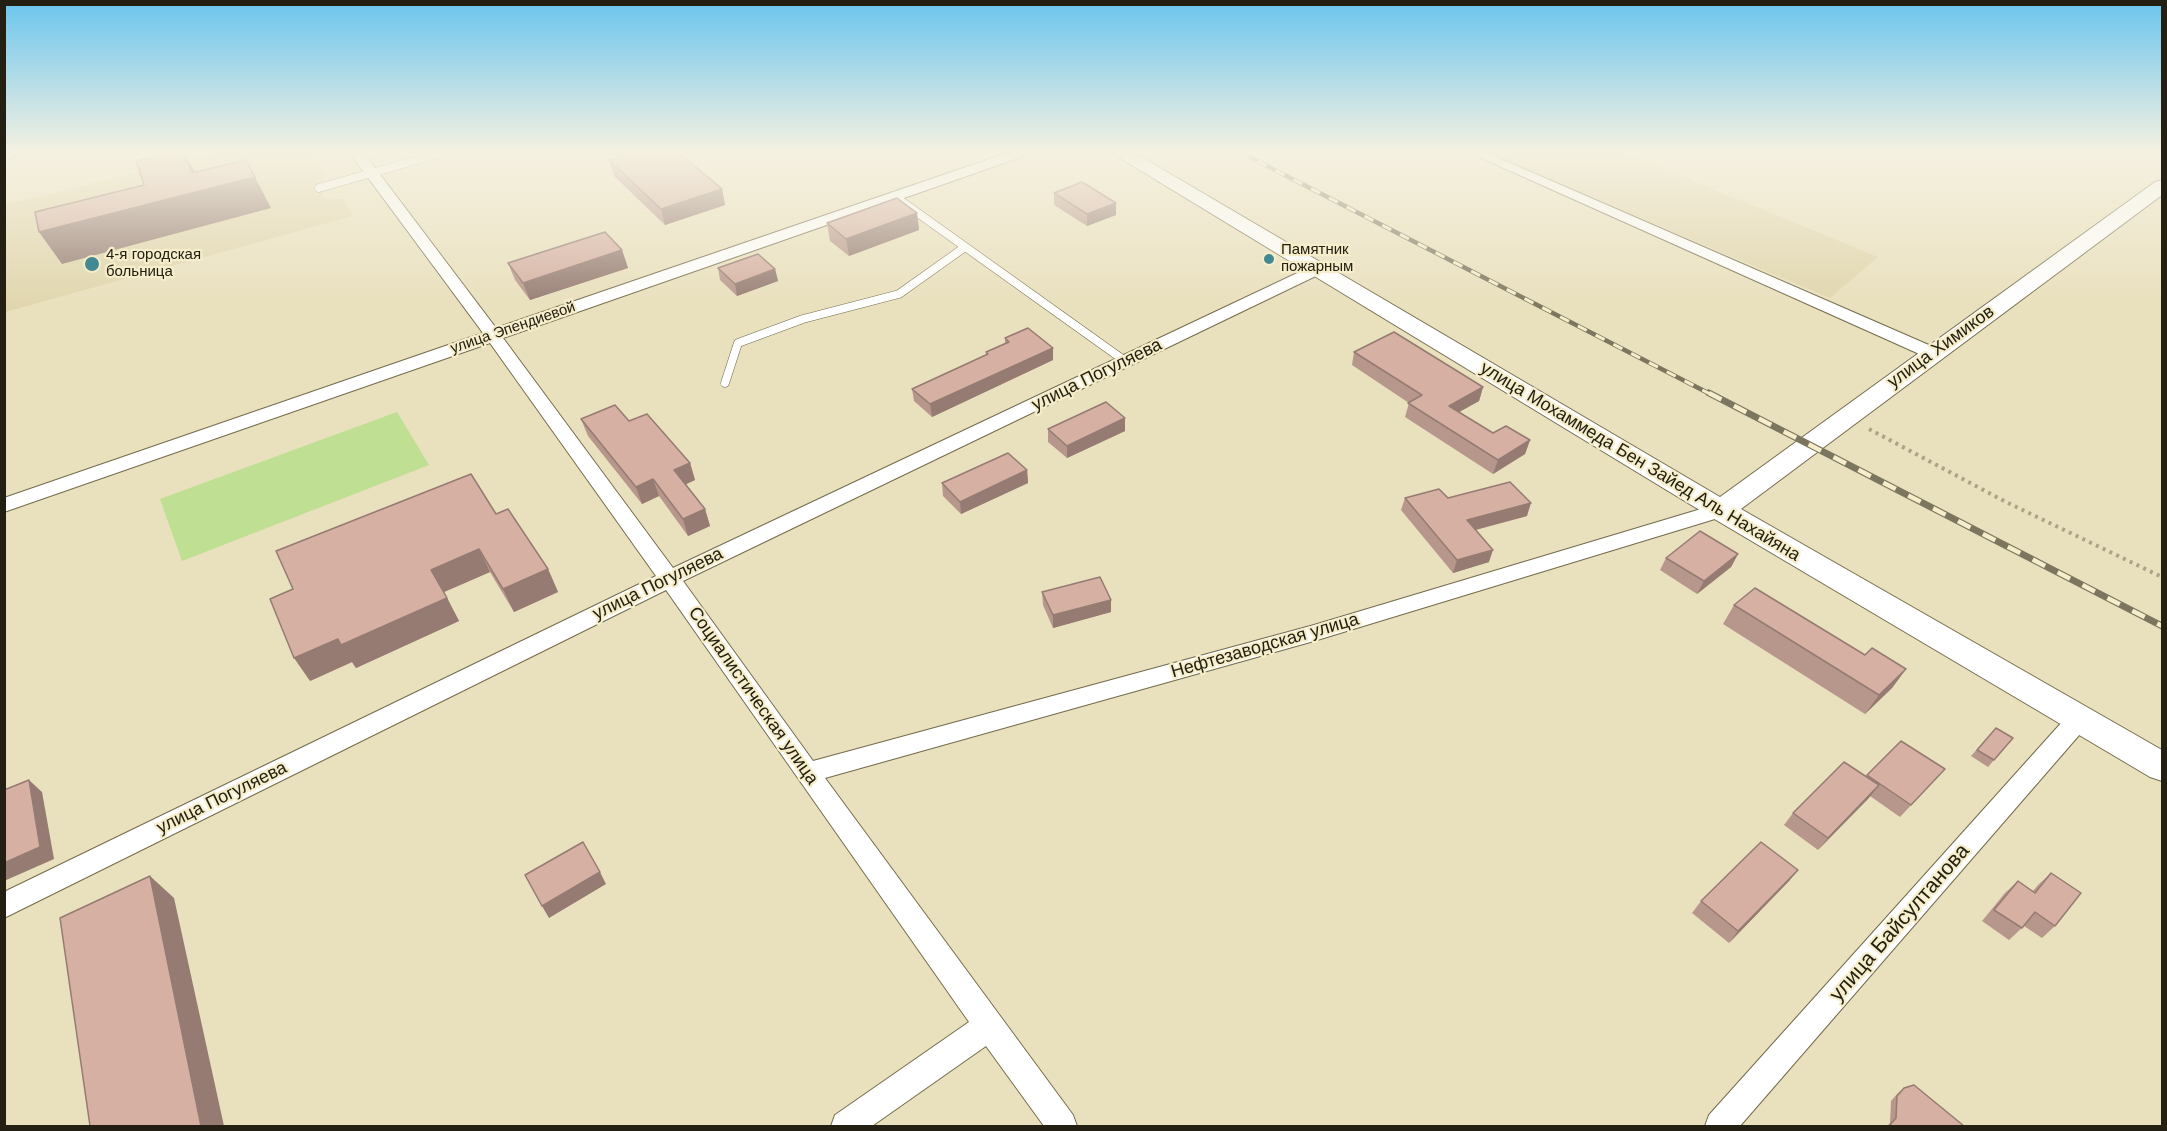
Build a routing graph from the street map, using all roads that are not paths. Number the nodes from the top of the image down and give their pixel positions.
1 (396, 205) edge
2 (869, 205) edge
3 (906, 205) edge
4 (1208, 205) edge
5 (1594, 205) edge
6 (2137, 205) edge
7 (965, 247) junction
8 (1316, 270) junction
9 (492, 335) junction
10 (1932, 354) junction
11 (1125, 361) junction
12 (725, 383) dead end
13 (4, 505) edge
14 (1721, 510) junction
15 (671, 578) junction
16 (2079, 719) junction
17 (2163, 766) edge
18 (806, 773) junction
19 (4, 906) edge
20 (989, 1026) junction
21 (846, 1126) edge
22 (1062, 1126) edge
23 (1720, 1126) edge

1 - 9 street, Социалистическая улица
2 - 9 street, улица Эпендиевой
3 - 7 lane
4 - 8 main road, улица Мохаммеда Бен Зайед Аль Нахайяна
5 - 10 street
6 - 10 main road, улица Химиков
7 - 11 lane
7 - 12 lane
8 - 11 street, улица Погуляева
8 - 14 main road, улица Мохаммеда Бен Зайед Аль Нахайяна
9 - 13 street, улица Эпендиевой
9 - 15 street, Социалистическая улица
10 - 14 main road, улица Химиков
11 - 15 street, улица Погуляева
14 - 16 main road, улица Мохаммеда Бен Зайед Аль Нахайяна
14 - 18 street, Нефтезаводская улица
15 - 18 street, Социалистическая улица
15 - 19 street, улица Погуляева
16 - 17 main road, улица Мохаммеда Бен Зайед Аль Нахайяна
16 - 23 street, улица Байсултанова
18 - 20 street, Социалистическая улица
20 - 21 street
20 - 22 street, Социалистическая улица

